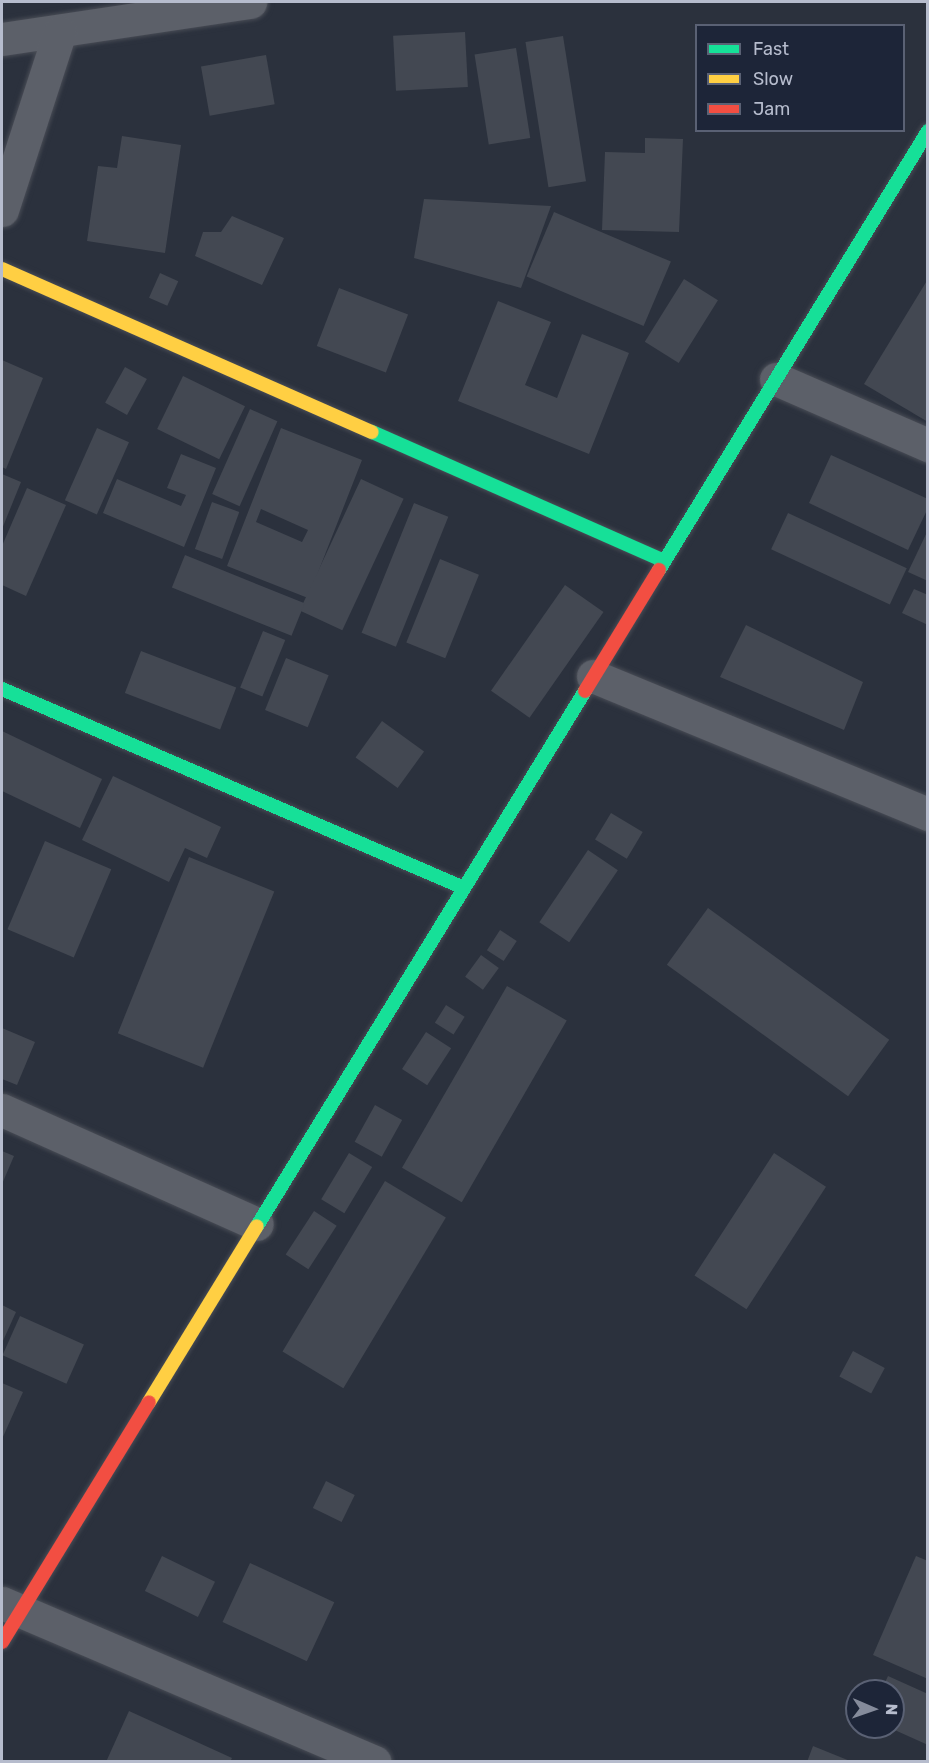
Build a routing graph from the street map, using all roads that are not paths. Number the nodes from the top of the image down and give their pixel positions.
1 (250, 2) edge
2 (60, 32) junction
3 (2, 39) edge
4 (927, 130) edge
5 (2, 210) edge
6 (2, 269) edge
7 (776, 379) junction
8 (927, 445) edge
9 (664, 561) junction
10 (593, 676) junction
11 (2, 689) edge
12 (927, 814) edge
13 (464, 888) junction
14 (2, 1110) edge
15 (257, 1224) junction
16 (11, 1607) edge
17 (2, 1642) edge
18 (375, 1761) edge

1 - 2 street
2 - 3 street
2 - 5 street
4 - 7 main road
6 - 9 main road
7 - 8 street
7 - 9 main road
9 - 10 main road
10 - 12 street
10 - 13 main road
11 - 13 main road
13 - 15 main road
14 - 15 street
15 - 16 main road
16 - 17 main road
16 - 18 street

